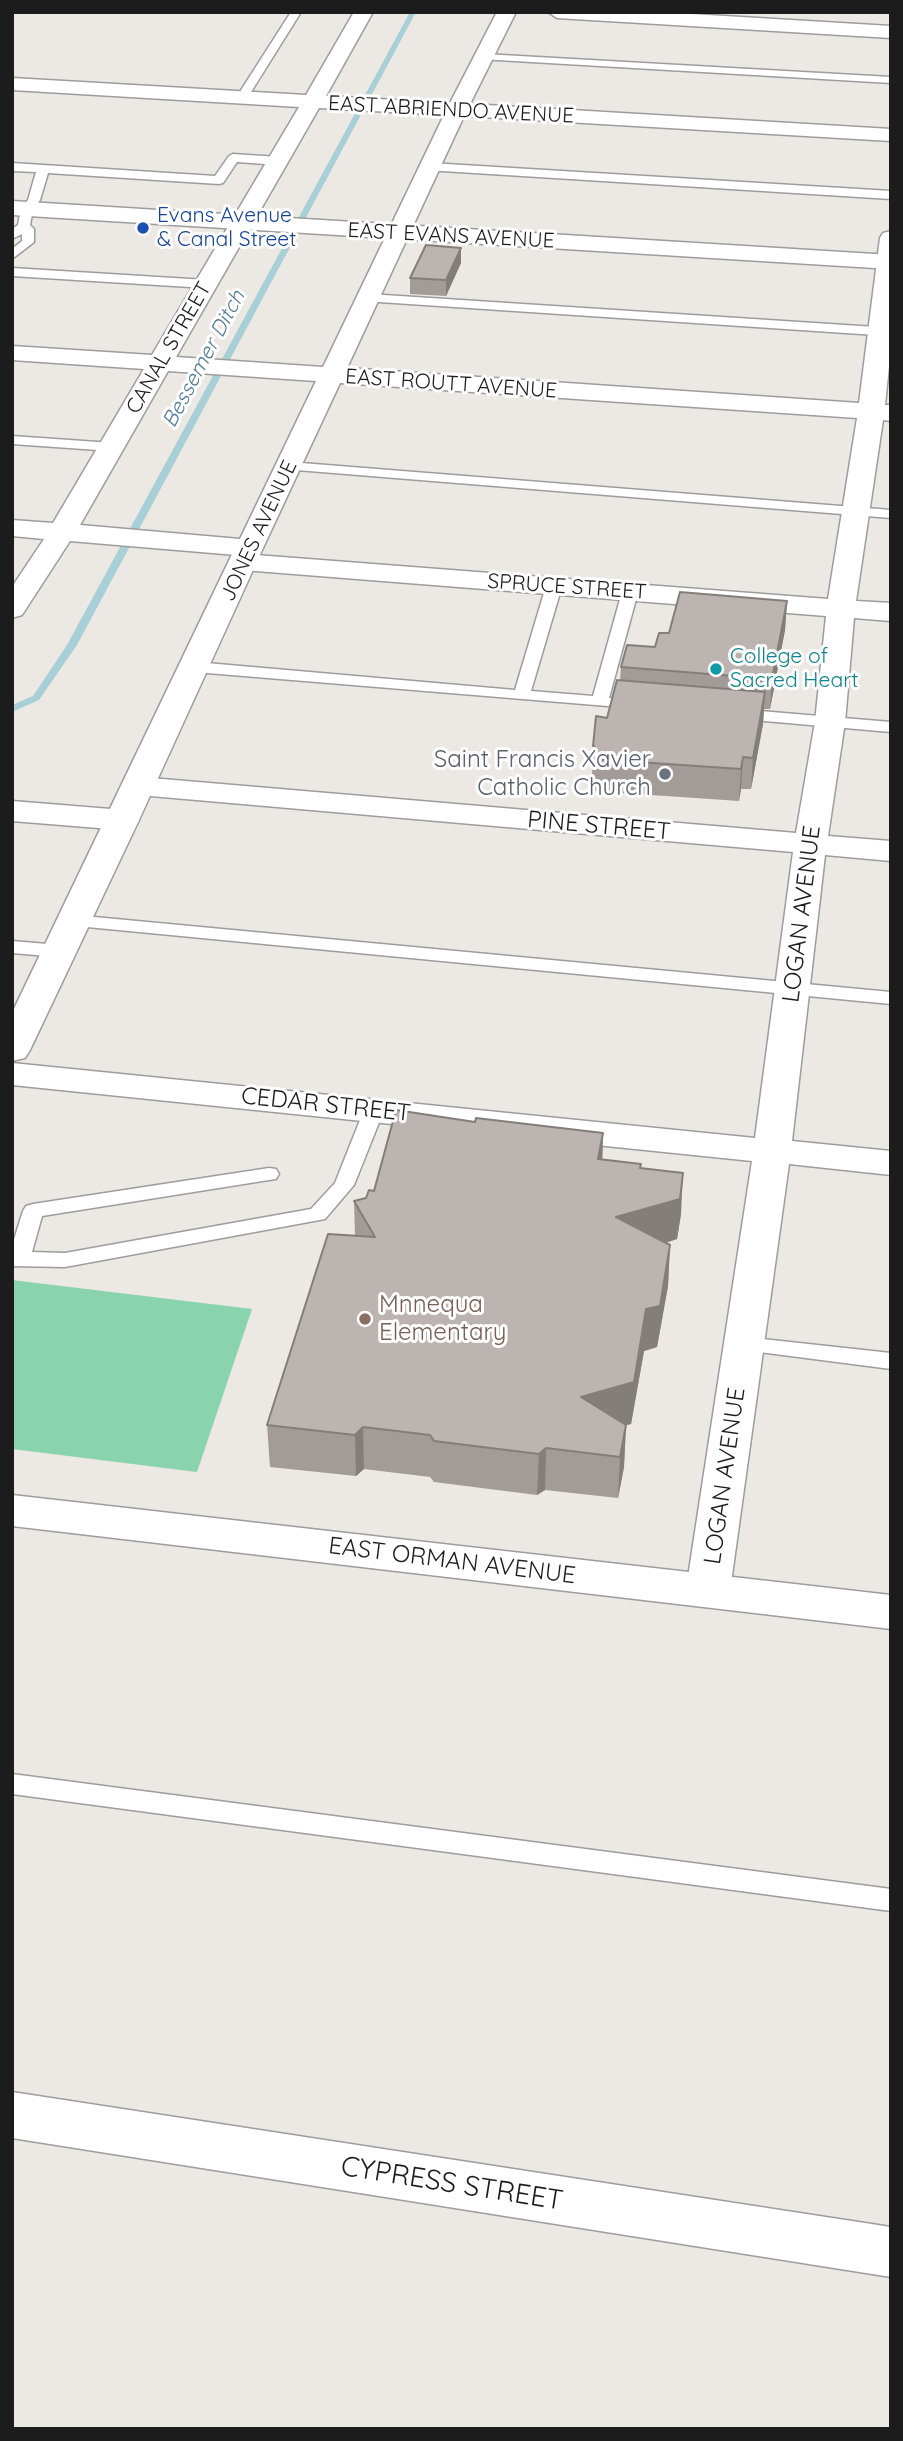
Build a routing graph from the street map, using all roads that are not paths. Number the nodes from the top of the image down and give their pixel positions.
1 (296, 12) edge
2 (363, 12) edge
3 (507, 12) edge
4 (557, 12) edge
5 (891, 32) edge
6 (484, 57) junction
7 (891, 80) edge
8 (14, 86) edge
9 (242, 98) junction
10 (312, 102) junction
11 (457, 110) junction
12 (891, 135) edge
13 (278, 161) junction
14 (12, 167) edge
15 (430, 167) junction
16 (43, 169) junction
17 (891, 195) edge
18 (21, 214) edge
19 (243, 223) junction
20 (398, 232) junction
21 (12, 235) edge
22 (12, 243) edge
23 (890, 254) edge
24 (12, 256) edge
25 (12, 272) edge
26 (206, 285) junction
27 (369, 298) junction
28 (885, 331) edge
29 (12, 353) edge
30 (160, 363) junction
31 (333, 376) junction
32 (881, 413) edge
33 (12, 440) edge
34 (112, 447) junction
35 (289, 466) junction
36 (856, 511) junction
37 (891, 514) edge
38 (12, 528) edge
39 (62, 532) junction
40 (246, 555) junction
41 (554, 586) junction
42 (630, 592) junction
43 (841, 608) junction
44 (12, 609) edge
45 (891, 612) edge
46 (195, 667) junction
47 (522, 695) junction
48 (600, 702) junction
49 (653, 707) edge
50 (718, 712) edge
51 (830, 722) junction
52 (891, 727) edge
53 (139, 786) junction
54 (12, 811) edge
55 (123, 820) junction
56 (810, 845) junction
57 (891, 851) edge
58 (73, 921) junction
59 (12, 947) edge
60 (59, 951) junction
61 (792, 989) junction
62 (891, 998) edge
63 (12, 1050) edge
64 (12, 1074) edge
65 (374, 1110) junction
66 (772, 1151) junction
67 (891, 1163) edge
68 (269, 1174) dead end
69 (16, 1259) edge
70 (744, 1344) junction
71 (891, 1361) edge
72 (12, 1510) edge
73 (708, 1590) junction
74 (891, 1612) edge
75 (12, 1784) edge
76 (891, 1900) edge
77 (12, 2115) edge
78 (891, 2252) edge

1 - 9 lane
2 - 10 street, CANAL STREET
3 - 6 street, JONES AVENUE
4 - 5 street
6 - 7 lane
6 - 11 street, JONES AVENUE
8 - 9 street, EAST ABRIENDO AVENUE
9 - 10 street, EAST ABRIENDO AVENUE
10 - 11 street, EAST ABRIENDO AVENUE
10 - 13 street, CANAL STREET
11 - 12 street, EAST ABRIENDO AVENUE
11 - 15 street, JONES AVENUE
13 - 16 lane
13 - 19 street, CANAL STREET
14 - 16 lane
15 - 17 lane
15 - 20 street, JONES AVENUE
16 - 18 lane
18 - 19 street, EAST EVANS AVENUE
18 - 21 lane
18 - 22 lane
18 - 24 lane
19 - 20 street, EAST EVANS AVENUE
19 - 26 street, CANAL STREET
20 - 23 street, EAST EVANS AVENUE
20 - 27 street, JONES AVENUE
23 - 28 street, LOGAN AVENUE
25 - 26 lane
26 - 30 street, CANAL STREET
27 - 28 lane
27 - 31 street, JONES AVENUE
28 - 32 street, LOGAN AVENUE
29 - 30 street, EAST ROUTT AVENUE
30 - 31 street, EAST ROUTT AVENUE
30 - 34 street, CANAL STREET
31 - 32 street, EAST ROUTT AVENUE
31 - 35 street, JONES AVENUE
32 - 36 street, LOGAN AVENUE
33 - 34 lane
34 - 39 street, CANAL STREET
35 - 36 lane
35 - 40 street, JONES AVENUE
36 - 37 lane
36 - 43 street, LOGAN AVENUE
38 - 39 street, SPRUCE STREET
39 - 40 street, SPRUCE STREET
39 - 44 street, CANAL STREET
40 - 41 street, SPRUCE STREET
40 - 46 street, JONES AVENUE
41 - 42 street, SPRUCE STREET
41 - 47 lane
42 - 43 street, SPRUCE STREET
42 - 48 lane
43 - 45 street, SPRUCE STREET
43 - 51 street, LOGAN AVENUE
46 - 47 lane
46 - 53 street, JONES AVENUE
47 - 48 lane
48 - 49 lane
50 - 51 lane
51 - 52 lane
51 - 56 street, LOGAN AVENUE
53 - 55 street, JONES AVENUE
53 - 56 street, PINE STREET
54 - 55 street
55 - 58 street, JONES AVENUE
56 - 57 street, PINE STREET
56 - 61 street, LOGAN AVENUE
58 - 60 street, JONES AVENUE
58 - 61 lane
59 - 60 lane
60 - 63 street, JONES AVENUE
61 - 62 lane
61 - 66 street, LOGAN AVENUE
64 - 65 street, CEDAR STREET
65 - 66 street, CEDAR STREET
65 - 69 lane
66 - 67 street, CEDAR STREET
66 - 70 street, LOGAN AVENUE
68 - 69 lane
70 - 71 lane
70 - 73 street, LOGAN AVENUE
72 - 73 street, EAST ORMAN AVENUE
73 - 74 street, EAST ORMAN AVENUE
75 - 76 lane
77 - 78 street, CYPRESS STREET

